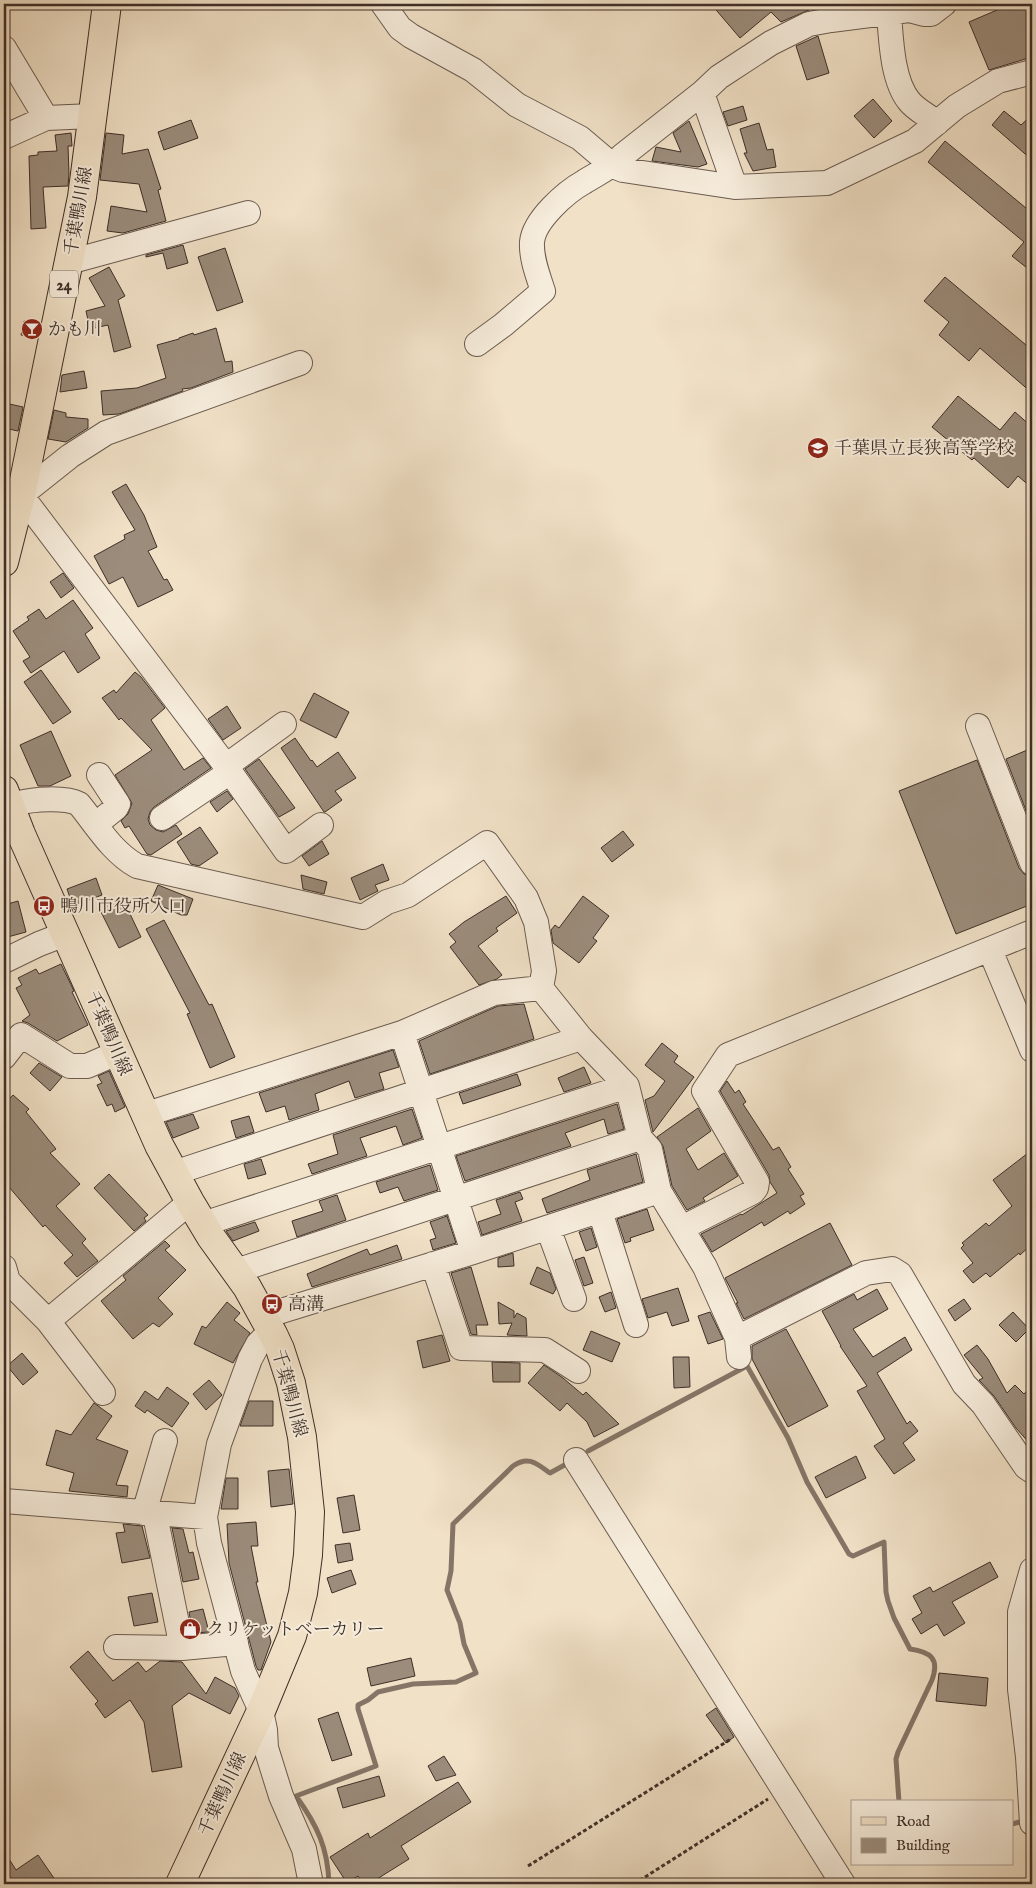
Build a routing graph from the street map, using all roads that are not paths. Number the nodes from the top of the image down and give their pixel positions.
1 (107, 4) edge
2 (383, 4) edge
3 (944, 4) edge
4 (889, 13) junction
5 (4, 48) edge
6 (1032, 72) edge
7 (702, 93) junction
8 (93, 116) junction
9 (46, 118) junction
10 (937, 122) junction
11 (4, 137) edge
12 (613, 166) junction
13 (735, 187) junction
14 (248, 213) dead end
15 (69, 262) junction
16 (477, 344) dead end
17 (300, 363) dead end
18 (21, 494) junction
19 (8, 526) edge
20 (4, 562) edge
21 (284, 724) dead end
22 (978, 726) dead end
23 (228, 769) junction
24 (99, 775) dead end
25 (6, 802) edge
26 (162, 818) dead end
27 (95, 825) junction
28 (321, 825) dead end
29 (1032, 863) edge
30 (1032, 932) edge
31 (65, 934) junction
32 (990, 950) junction
33 (4, 961) edge
34 (540, 988) junction
35 (402, 1033) junction
36 (581, 1038) junction
37 (1032, 1050) edge
38 (117, 1053) junction
39 (4, 1057) edge
40 (627, 1086) junction
41 (421, 1091) junction
42 (144, 1116) junction
43 (640, 1138) junction
44 (439, 1146) junction
45 (174, 1173) junction
46 (659, 1191) junction
47 (456, 1199) junction
48 (600, 1211) junction
49 (197, 1213) junction
50 (548, 1228) junction
51 (682, 1228) junction
52 (473, 1252) junction
53 (433, 1264) junction
54 (4, 1267) edge
55 (236, 1271) junction
56 (574, 1299) dead end
57 (48, 1321) junction
58 (636, 1325) dead end
59 (269, 1326) junction
60 (578, 1371) dead end
61 (104, 1393) dead end
62 (164, 1441) dead end
63 (576, 1460) dead end
64 (1032, 1471) edge
65 (4, 1501) edge
66 (150, 1514) junction
67 (205, 1518) junction
68 (1032, 1570) edge
69 (236, 1643) junction
70 (116, 1647) dead end
71 (182, 1648) junction
72 (261, 1711) junction
73 (1030, 1761) edge
74 (1032, 1823) edge
75 (180, 1884) edge
76 (311, 1884) edge
77 (843, 1884) edge

1 - 8 main road, 千葉鴨川線 / 24
2 - 12 street
3 - 4 street
4 - 7 street
4 - 10 street
5 - 9 street
6 - 10 street
7 - 12 street
7 - 13 street
8 - 9 street
8 - 15 main road, 千葉鴨川線 / 24
9 - 11 street
10 - 13 street
12 - 13 street
12 - 16 street
14 - 15 street
15 - 18 main road, 千葉鴨川線 / 24
17 - 18 street
18 - 19 main road, 千葉鴨川線 / 24
18 - 23 street
19 - 20 main road, 千葉鴨川線 / 24
21 - 23 street
22 - 29 street
23 - 26 street
23 - 28 street
24 - 27 street
25 - 27 street
25 - 31 main road, 千葉鴨川線
27 - 34 street
30 - 32 street
31 - 33 street
31 - 38 main road, 千葉鴨川線
32 - 37 street
32 - 51 street
34 - 35 street
34 - 36 street
35 - 41 street
35 - 42 street
36 - 40 street
36 - 41 street
38 - 39 street
38 - 42 main road, 千葉鴨川線
40 - 43 street
40 - 44 street
41 - 44 street
41 - 45 street
42 - 45 main road, 千葉鴨川線
43 - 46 street
43 - 47 street
44 - 47 street
44 - 49 street
45 - 49 main road, 千葉鴨川線
46 - 48 street
46 - 51 street
47 - 52 street
47 - 55 street
48 - 50 street
48 - 58 street
49 - 55 main road, 千葉鴨川線
49 - 57 street
50 - 52 street
50 - 56 street
51 - 64 street
52 - 53 street
53 - 59 street
53 - 60 street
54 - 57 street
55 - 59 main road, 千葉鴨川線
57 - 61 street
59 - 67 street
59 - 72 main road, 千葉鴨川線
62 - 66 street
63 - 77 street
65 - 66 street
66 - 67 street
66 - 71 street
67 - 69 street
68 - 73 street
69 - 71 street
69 - 72 street
70 - 71 street
72 - 75 main road, 千葉鴨川線
72 - 76 street
73 - 74 street

